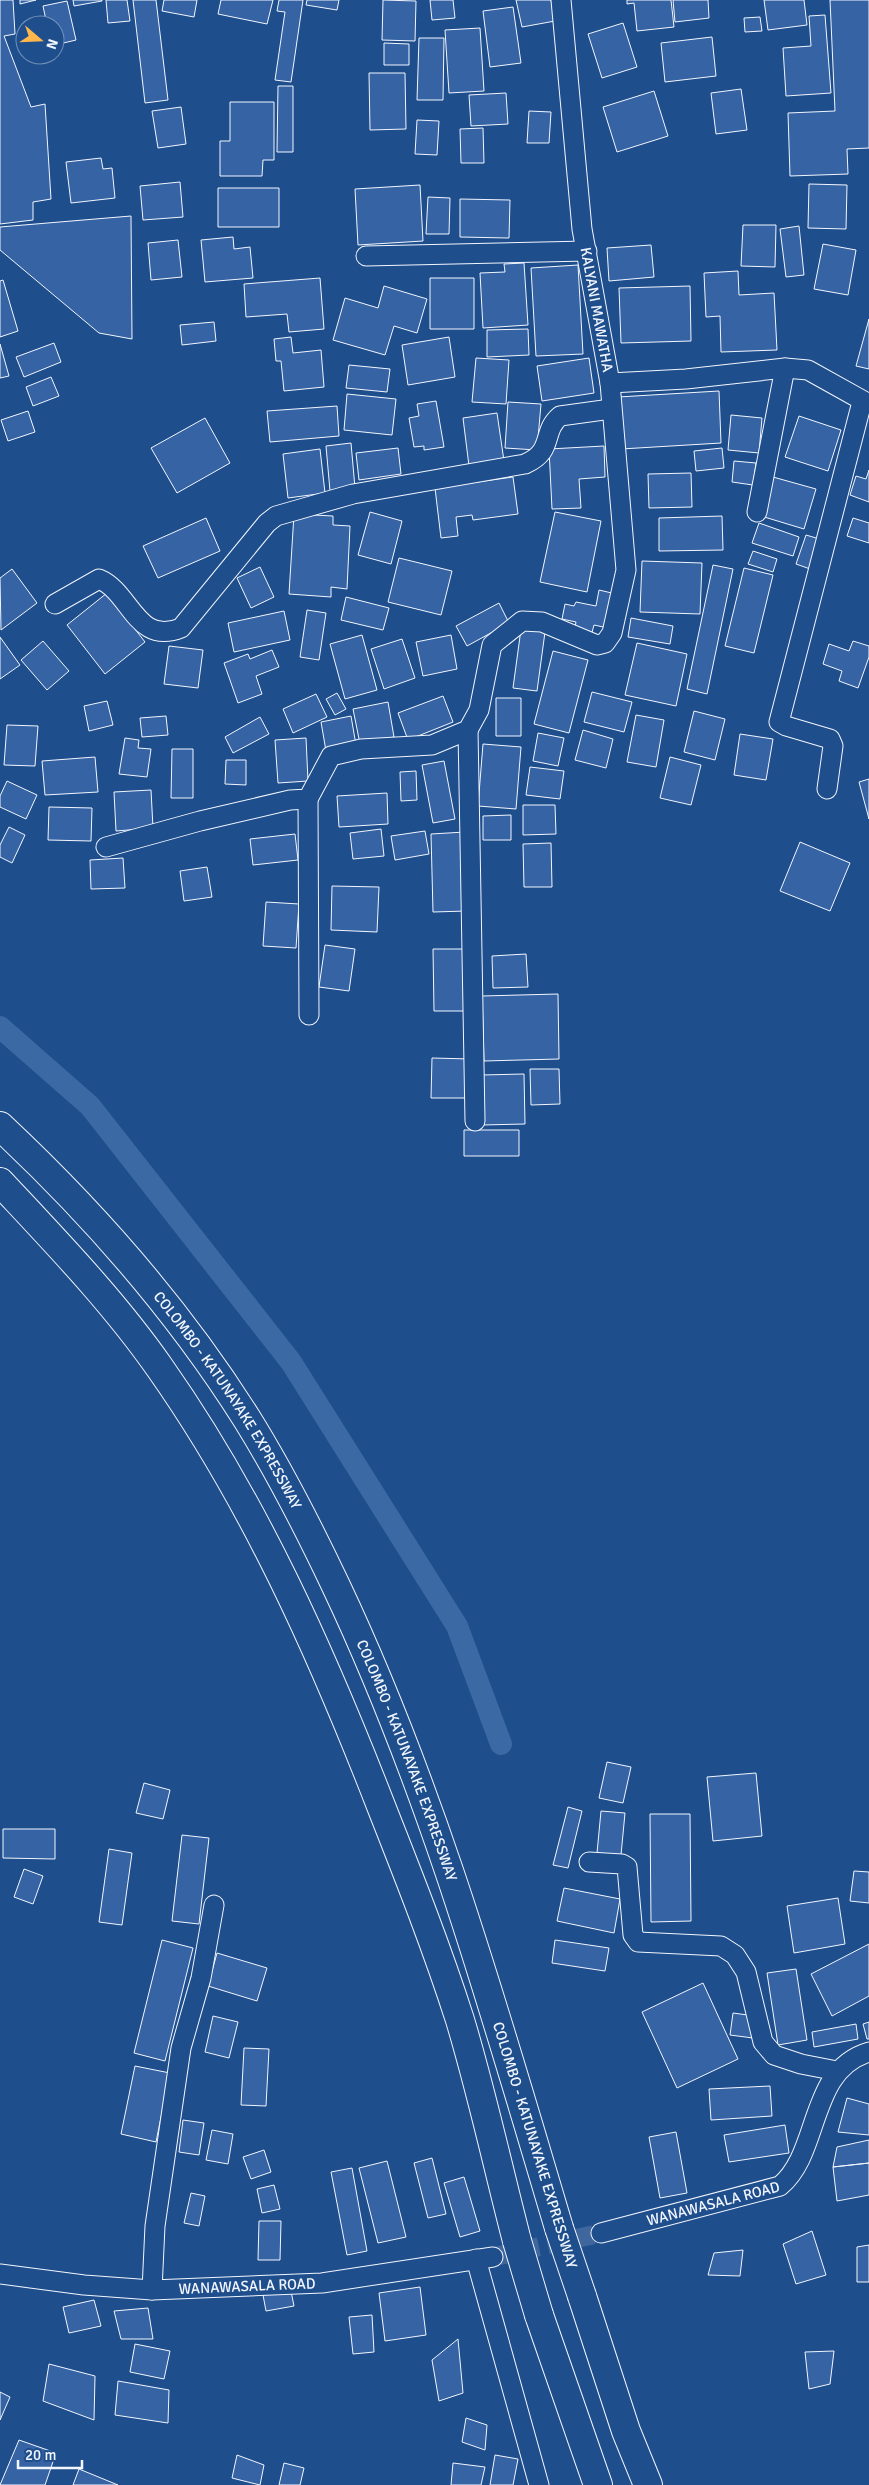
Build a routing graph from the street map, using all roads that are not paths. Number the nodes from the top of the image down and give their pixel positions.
1 (561, 0) edge
2 (586, 251) junction
3 (366, 256) dead end
4 (785, 368) junction
5 (610, 383) junction
6 (866, 403) edge
7 (611, 409) junction
8 (756, 512) dead end
9 (55, 604) dead end
10 (468, 730) junction
11 (828, 789) dead end
12 (308, 799) junction
13 (106, 847) dead end
14 (309, 1015) dead end
15 (475, 1121) dead end
16 (0, 1126) edge
17 (0, 1182) edge
18 (589, 1862) dead end
19 (214, 1905) dead end
20 (869, 2052) edge
21 (837, 2072) junction
22 (601, 2233) tunnel mouth
23 (0, 2274) edge
24 (152, 2290) junction
25 (539, 2485) edge
26 (598, 2485) edge
27 (648, 2485) edge

1 - 2 street, KALYANI MAWATHA
2 - 3 street
2 - 5 street, KALYANI MAWATHA
4 - 5 street, KALYANI MAWATHA
4 - 6 street, KALYANI MAWATHA
4 - 8 street
5 - 7 street
6 - 11 street
7 - 9 street
7 - 10 street
10 - 12 street
10 - 15 street
12 - 13 street
12 - 14 street
16 - 27 highway, COLOMBO - KATUNAYAKE EXPRESSWAY, bridge
17 - 26 highway, bridge
18 - 21 street
19 - 24 street
20 - 21 street
21 - 22 street, WANAWASALA ROAD
23 - 24 street, WANAWASALA ROAD
24 - 25 street, WANAWASALA ROAD

